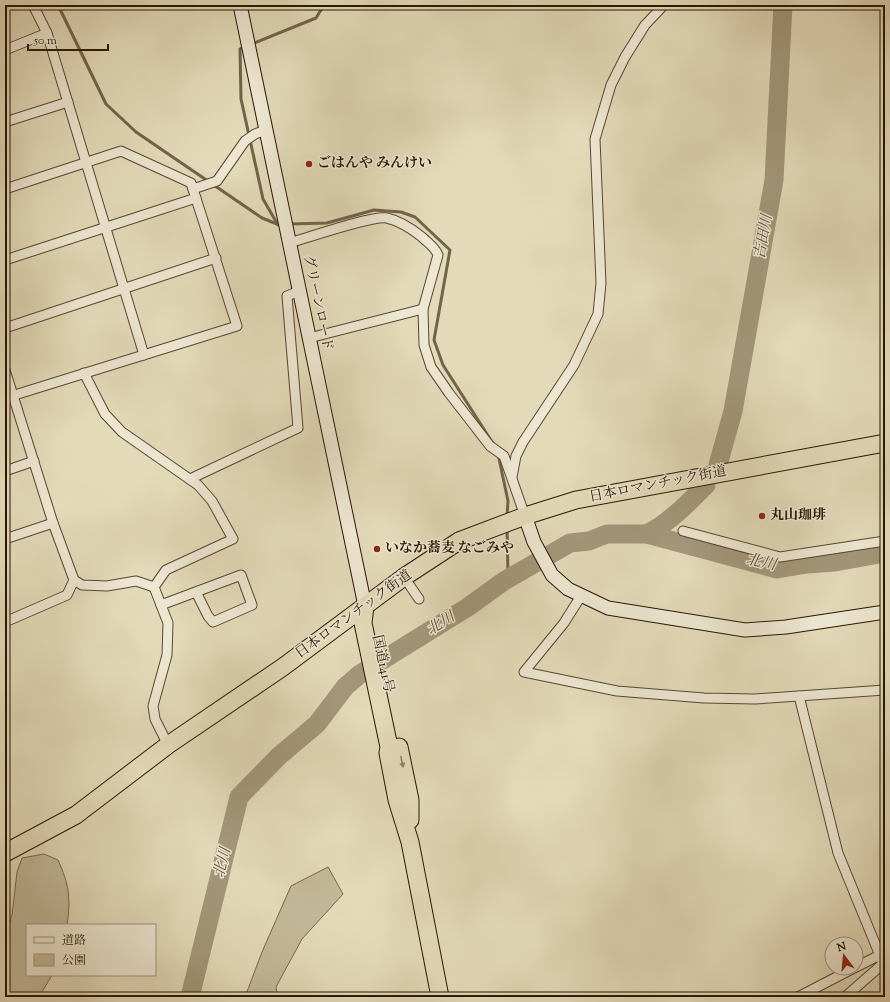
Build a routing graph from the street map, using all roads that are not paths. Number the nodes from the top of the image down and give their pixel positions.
1 (33, 5) edge
2 (240, 5) edge
3 (664, 5) edge
4 (47, 33) junction
5 (5, 50) edge
6 (68, 102) junction
7 (5, 122) edge
8 (266, 130) junction
9 (86, 162) junction
10 (5, 189) edge
11 (194, 194) junction
12 (106, 227) junction
13 (289, 243) junction
14 (216, 258) junction
15 (5, 260) edge
16 (124, 288) junction
17 (299, 291) junction
18 (423, 309) junction
19 (5, 328) edge
20 (309, 338) junction
21 (144, 354) junction
22 (5, 370) edge
23 (84, 373) junction
24 (9, 397) edge
25 (885, 443) edge
26 (34, 461) junction
27 (5, 470) edge
28 (512, 477) junction
29 (190, 479) junction
30 (525, 516) junction
31 (53, 523) junction
32 (683, 531) dead end
33 (5, 539) edge
34 (885, 541) edge
35 (404, 577) junction
36 (74, 580) junction
37 (154, 587) junction
38 (196, 592) junction
39 (581, 596) junction
40 (419, 599) dead end
41 (161, 605) junction
42 (365, 606) junction
43 (885, 612) edge
44 (5, 622) edge
45 (885, 690) edge
46 (799, 696) junction
47 (168, 745) junction
48 (5, 853) edge
49 (883, 960) edge
50 (864, 965) edge
51 (839, 976) edge
52 (440, 997) edge
53 (798, 997) edge
54 (845, 997) edge

1 - 4 street
2 - 8 street, グリーンロード
3 - 28 street
4 - 5 street
4 - 6 street
6 - 7 street
6 - 9 street
8 - 11 street
8 - 13 street, グリーンロード
9 - 10 street
9 - 11 street
9 - 12 street
11 - 12 street
11 - 14 street
12 - 15 street
12 - 16 street
13 - 17 street, グリーンロード
13 - 18 street
14 - 16 street
14 - 21 street
16 - 19 street
16 - 21 street
17 - 20 street, グリーンロード
17 - 29 street
18 - 20 street
18 - 28 street
20 - 42 street, グリーンロード
21 - 23 street
22 - 24 street
23 - 24 street
23 - 29 street
24 - 26 street
25 - 30 highway, 日本ロマンチック街道
26 - 27 street
26 - 31 street
28 - 30 street
29 - 37 street
30 - 35 highway, 日本ロマンチック街道
30 - 39 street
31 - 33 street
31 - 36 street
32 - 34 street
35 - 40 street
35 - 42 highway, 日本ロマンチック街道
36 - 37 street
36 - 44 street
37 - 41 street
38 - 38 street
38 - 41 street
39 - 43 street
39 - 46 street
41 - 47 street
42 - 47 highway, 日本ロマンチック街道
42 - 52 highway, 国道141号
45 - 46 street
46 - 49 street
47 - 48 highway, 日本ロマンチック街道
49 - 50 street
49 - 54 street
51 - 53 street

